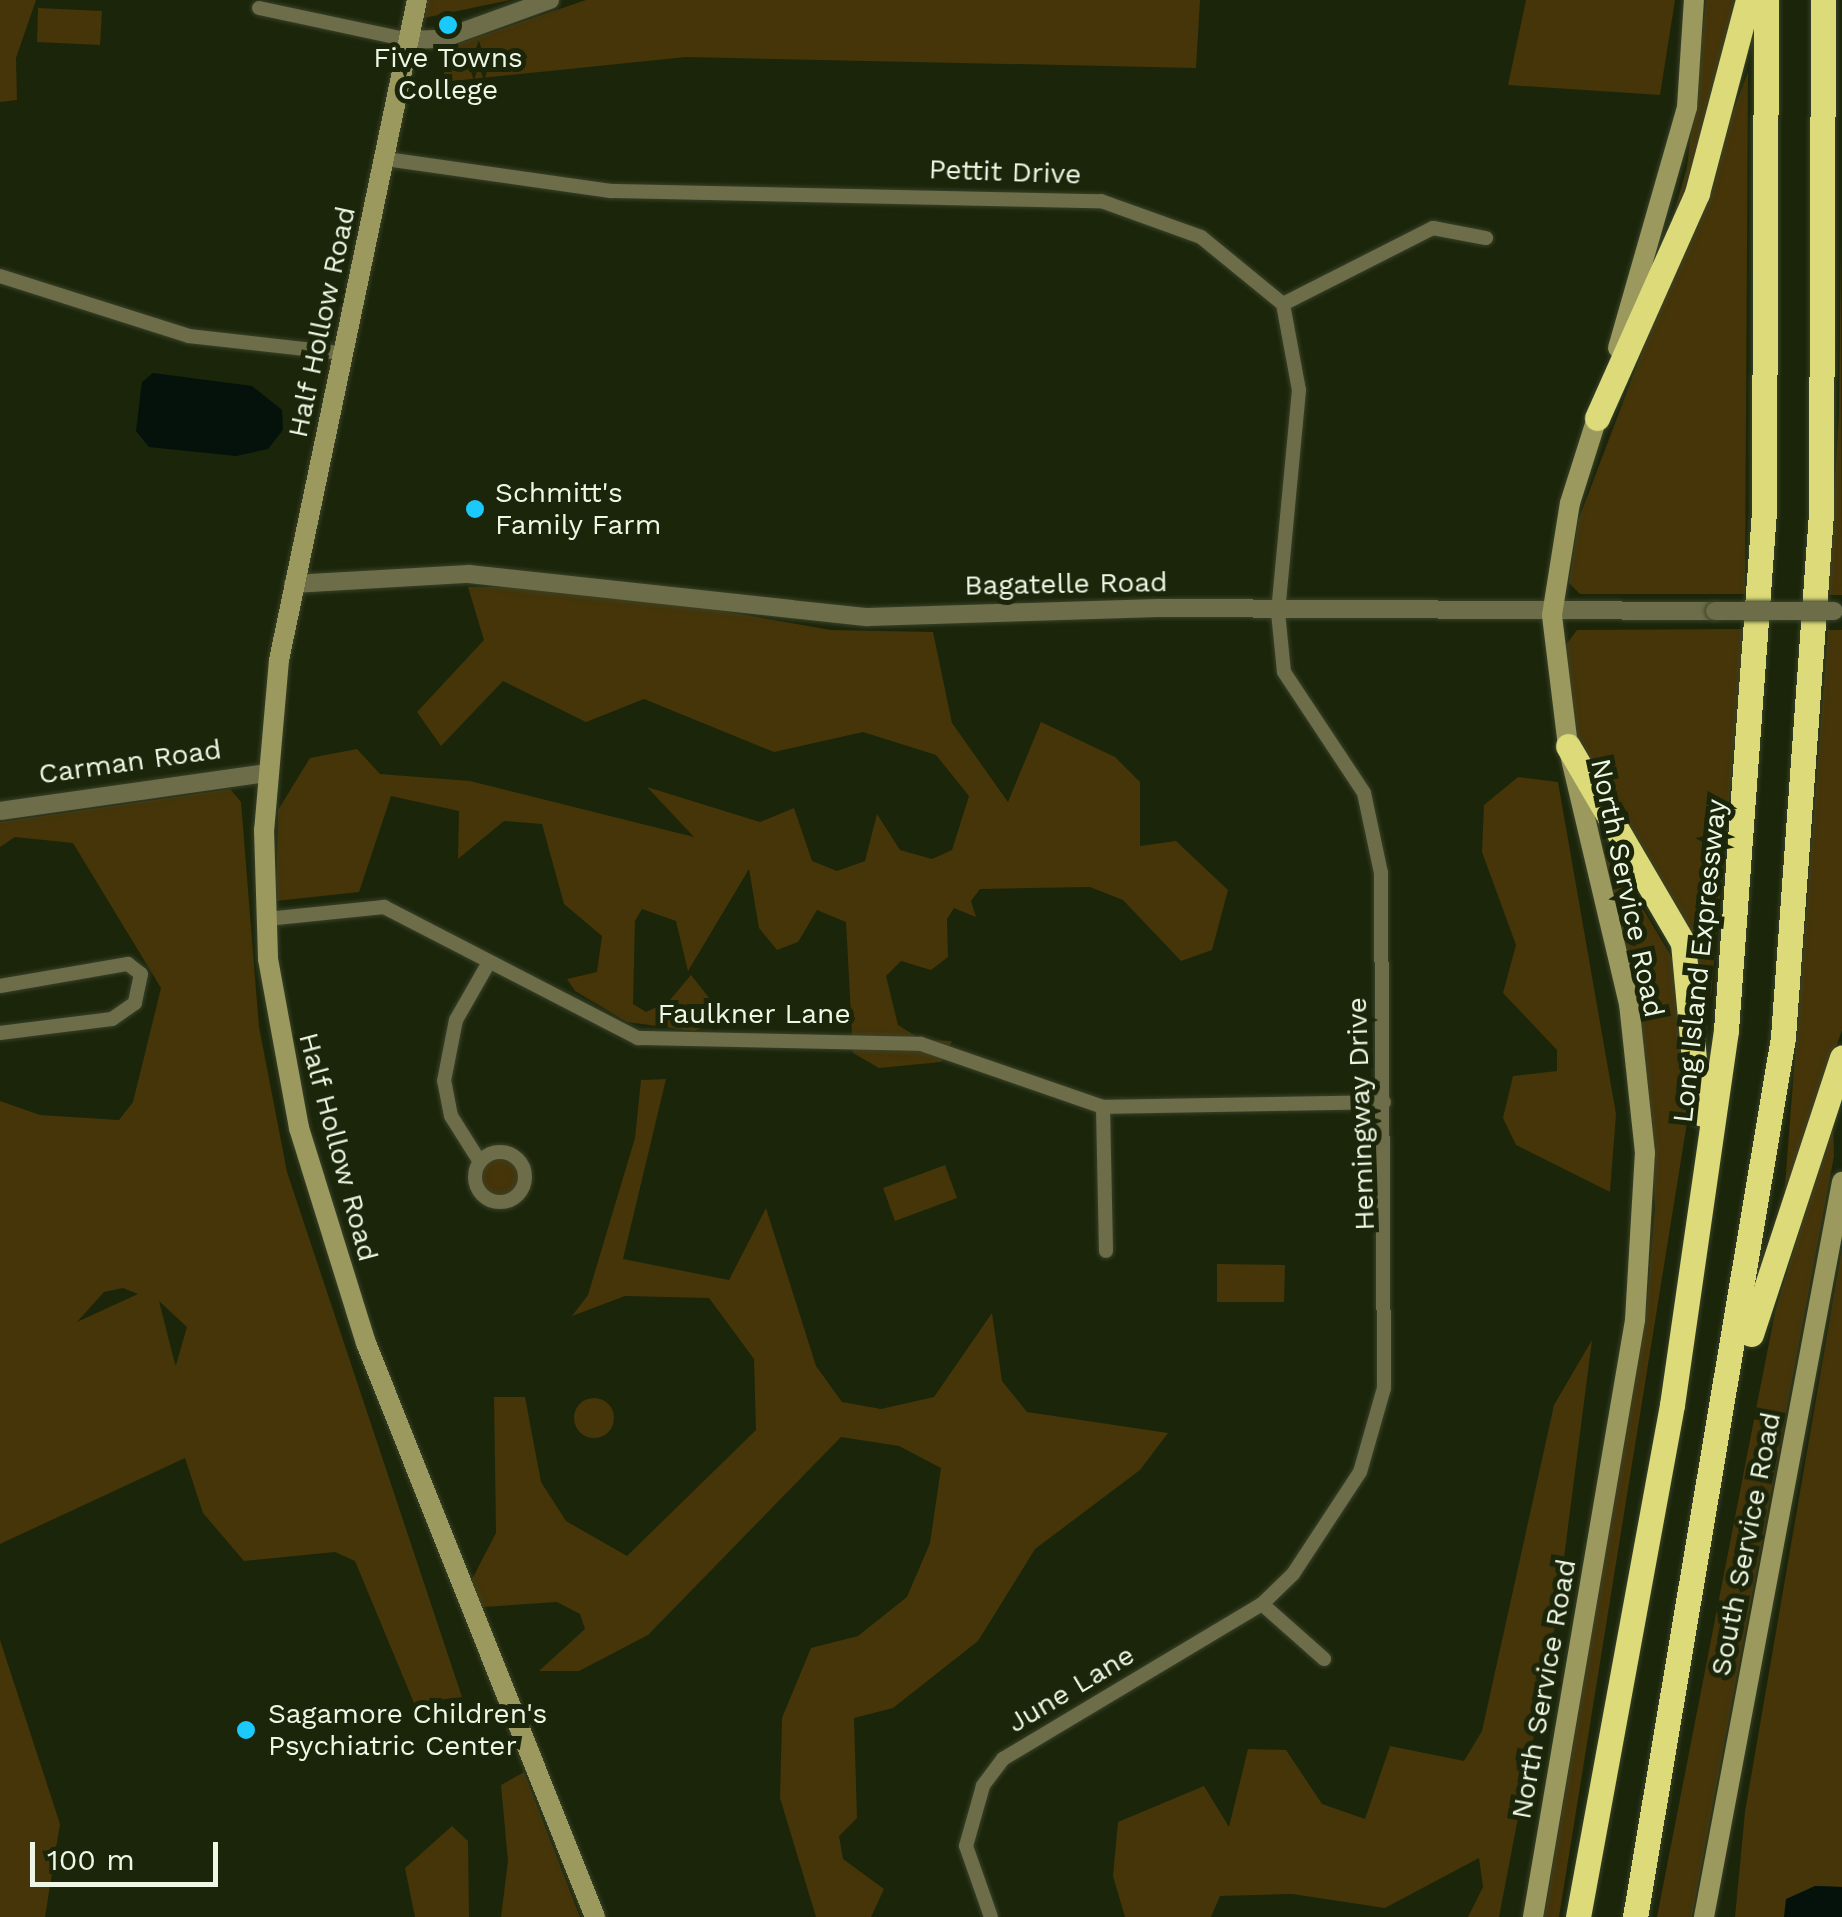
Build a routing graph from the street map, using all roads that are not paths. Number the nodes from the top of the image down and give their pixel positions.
1 (417, 0) edge
2 (550, 0) edge
3 (1694, 0) edge
4 (1748, 0) edge
5 (1766, 0) edge
6 (1826, 0) edge
7 (259, 8) dead end
8 (409, 40) junction
9 (386, 159) junction
10 (1842, 206) edge
11 (1486, 238) dead end
12 (0, 276) edge
13 (1283, 304) junction
14 (341, 353) junction
15 (1597, 418) junction
16 (293, 584) junction
17 (1838, 611) edge
18 (1278, 612) junction
19 (1552, 616) junction
20 (1568, 746) junction
21 (267, 773) junction
22 (0, 811) edge
23 (266, 919) junction
24 (488, 964) junction
25 (0, 986) edge
26 (0, 1033) edge
27 (1842, 1058) edge
28 (1384, 1102) junction
29 (1102, 1107) junction
30 (480, 1162) dead end
31 (1842, 1182) edge
32 (1106, 1252) dead end
33 (1730, 1379) junction
34 (1672, 1405) junction
35 (1262, 1604) junction
36 (1324, 1660) dead end
37 (595, 1917) edge
38 (991, 1917) edge
39 (1533, 1917) edge
40 (1578, 1917) edge
41 (1635, 1917) edge
42 (1704, 1917) edge

1 - 8 main road, Half Hollow Road
2 - 8 street
3 - 15 main road, North Service Road
4 - 15 highway
5 - 34 highway, Long Island Expressway
6 - 10 highway
6 - 33 highway
7 - 8 street
8 - 9 main road, Half Hollow Road
9 - 13 street, Pettit Drive
9 - 14 main road, Half Hollow Road
11 - 13 street
12 - 14 street
13 - 18 street
14 - 16 main road, Half Hollow Road
15 - 19 main road, North Service Road
16 - 18 street, Bagatelle Road
16 - 21 main road, Half Hollow Road
17 - 19 street, Bagatelle Road, bridge
18 - 19 street, Bagatelle Road
18 - 28 street, Hemingway Drive
19 - 20 main road, North Service Road
20 - 34 highway
20 - 39 main road, North Service Road
21 - 22 street, Carman Road
21 - 23 main road, Half Hollow Road
23 - 24 street, Faulkner Lane
23 - 37 main road, Half Hollow Road
24 - 29 street, Faulkner Lane
24 - 30 street
25 - 26 street
27 - 33 highway
28 - 29 street, Faulkner Lane
28 - 35 street, Hemingway Drive
29 - 32 street
31 - 42 main road, South Service Road
33 - 41 highway
34 - 40 highway, Long Island Expressway
35 - 36 street
35 - 38 street, June Lane

